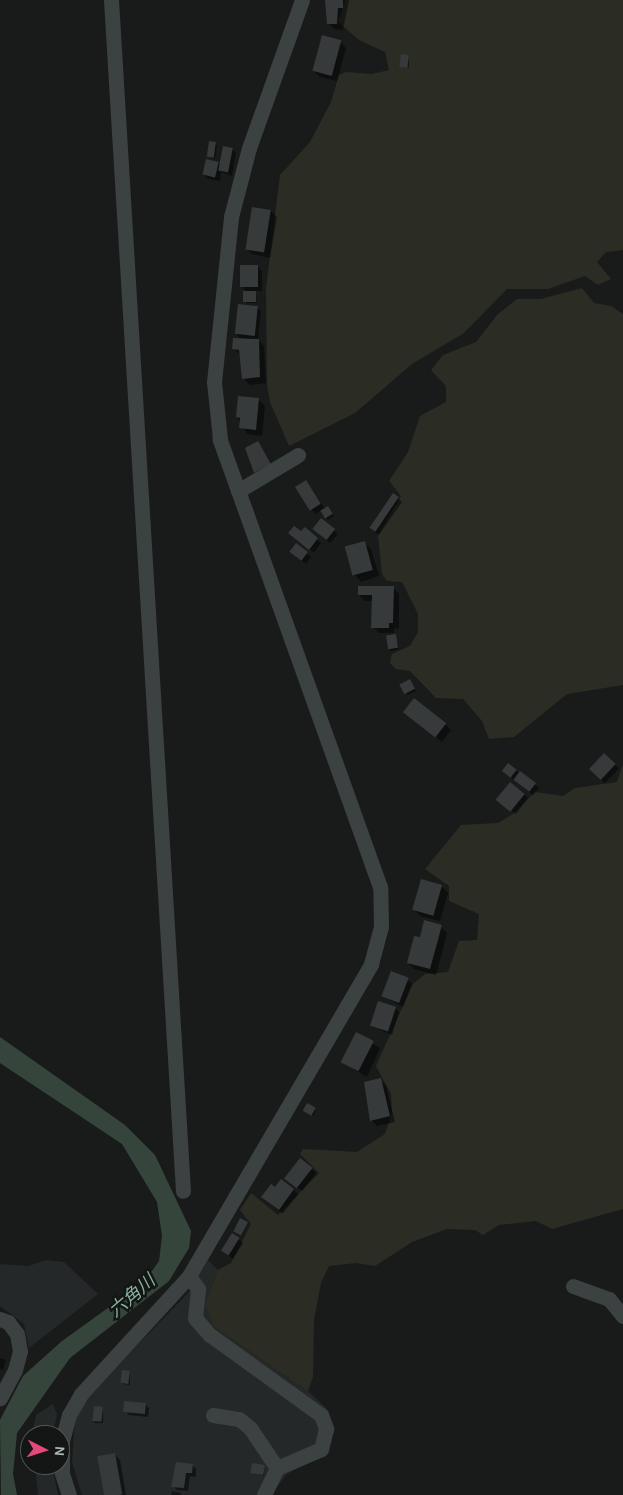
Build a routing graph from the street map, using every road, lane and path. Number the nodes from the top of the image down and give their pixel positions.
1 (111, 0) edge
2 (302, 0) edge
3 (298, 455) dead end
4 (238, 491) junction
5 (183, 1190) dead end
6 (188, 1276) junction
7 (573, 1286) dead end
8 (623, 1316) edge
9 (0, 1319) edge
10 (0, 1398) edge
11 (213, 1415) dead end
12 (278, 1468) junction
13 (69, 1495) edge
14 (264, 1495) edge

1 - 5 street
2 - 4 street
3 - 4 street
4 - 6 street
6 - 12 street
6 - 13 street
7 - 8 street
9 - 10 street
11 - 12 street
12 - 14 street

